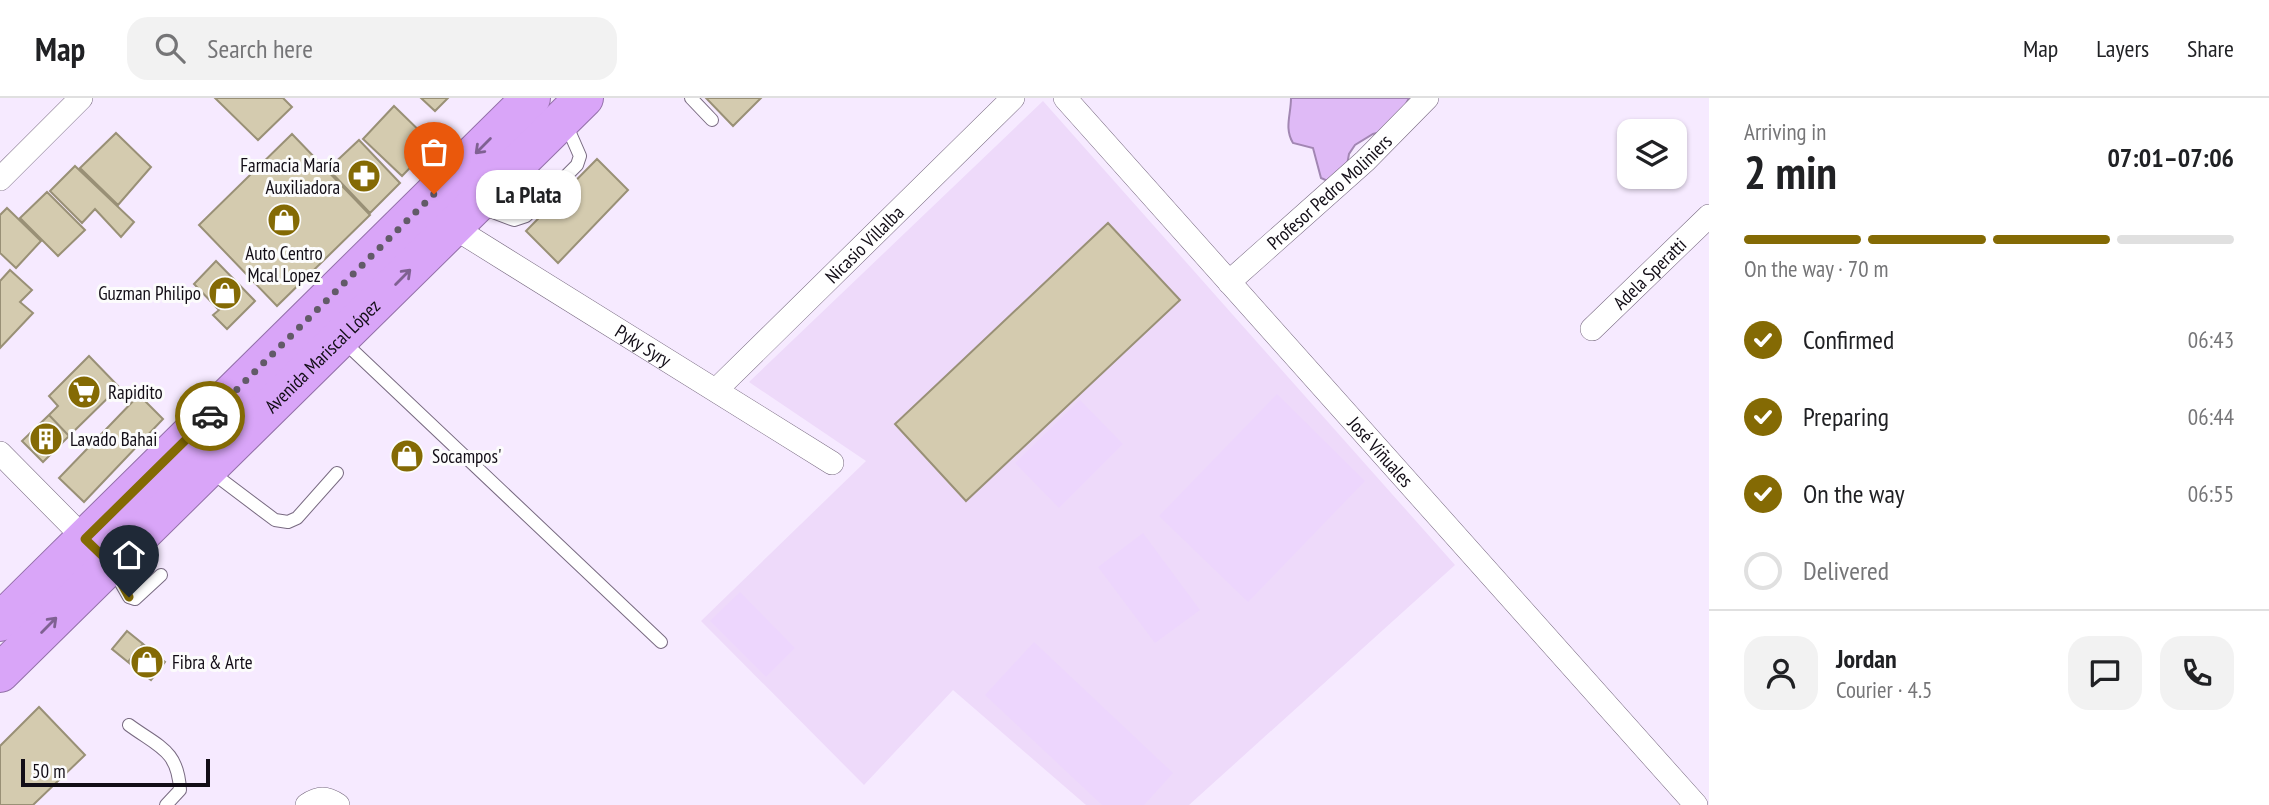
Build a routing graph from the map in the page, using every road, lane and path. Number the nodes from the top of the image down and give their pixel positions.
1 (80, 98) edge
2 (531, 98) edge
3 (691, 98) edge
4 (1013, 98) edge
5 (1065, 98) edge
6 (1427, 98) edge
7 (574, 108) edge
8 (712, 120) dead end
9 (0, 179) edge
10 (464, 216) junction
11 (1709, 216) edge
12 (1229, 282) junction
13 (1592, 329) dead end
14 (340, 338) junction
15 (716, 390) junction
16 (0, 453) edge
17 (832, 463) dead end
18 (207, 469) junction
19 (337, 473) dead end
20 (98, 552) junction
21 (160, 575) dead end
22 (0, 622) edge
23 (661, 642) dead end
24 (0, 673) edge
25 (129, 725) dead end
26 (166, 805) edge
27 (307, 805) edge
28 (338, 805) edge
29 (1696, 805) edge

1 - 9 street
2 -> 20 highway, Avenida Mariscal López
3 - 8 lane
4 - 15 street, Nicasio Villalba
5 - 12 street, José Viñuales
6 - 12 street, Profesor Pedro Moliniers
7 - 10 highway, Avenida Mariscal López
14 -> 10 highway, Avenida Mariscal López
10 - 15 street, Pyky Syry
11 - 13 street, Adela Speratti
12 - 29 street, José Viñuales
14 - 18 highway, Avenida Mariscal López
14 - 23 lane
15 - 17 street, Pyky Syry
16 - 20 street
18 - 19 lane
18 - 20 highway, Avenida Mariscal López
20 - 21 lane
20 - 22 highway, Avenida Mariscal López
24 -> 20 highway, Avenida Mariscal López
25 - 26 lane
27 - 28 street

